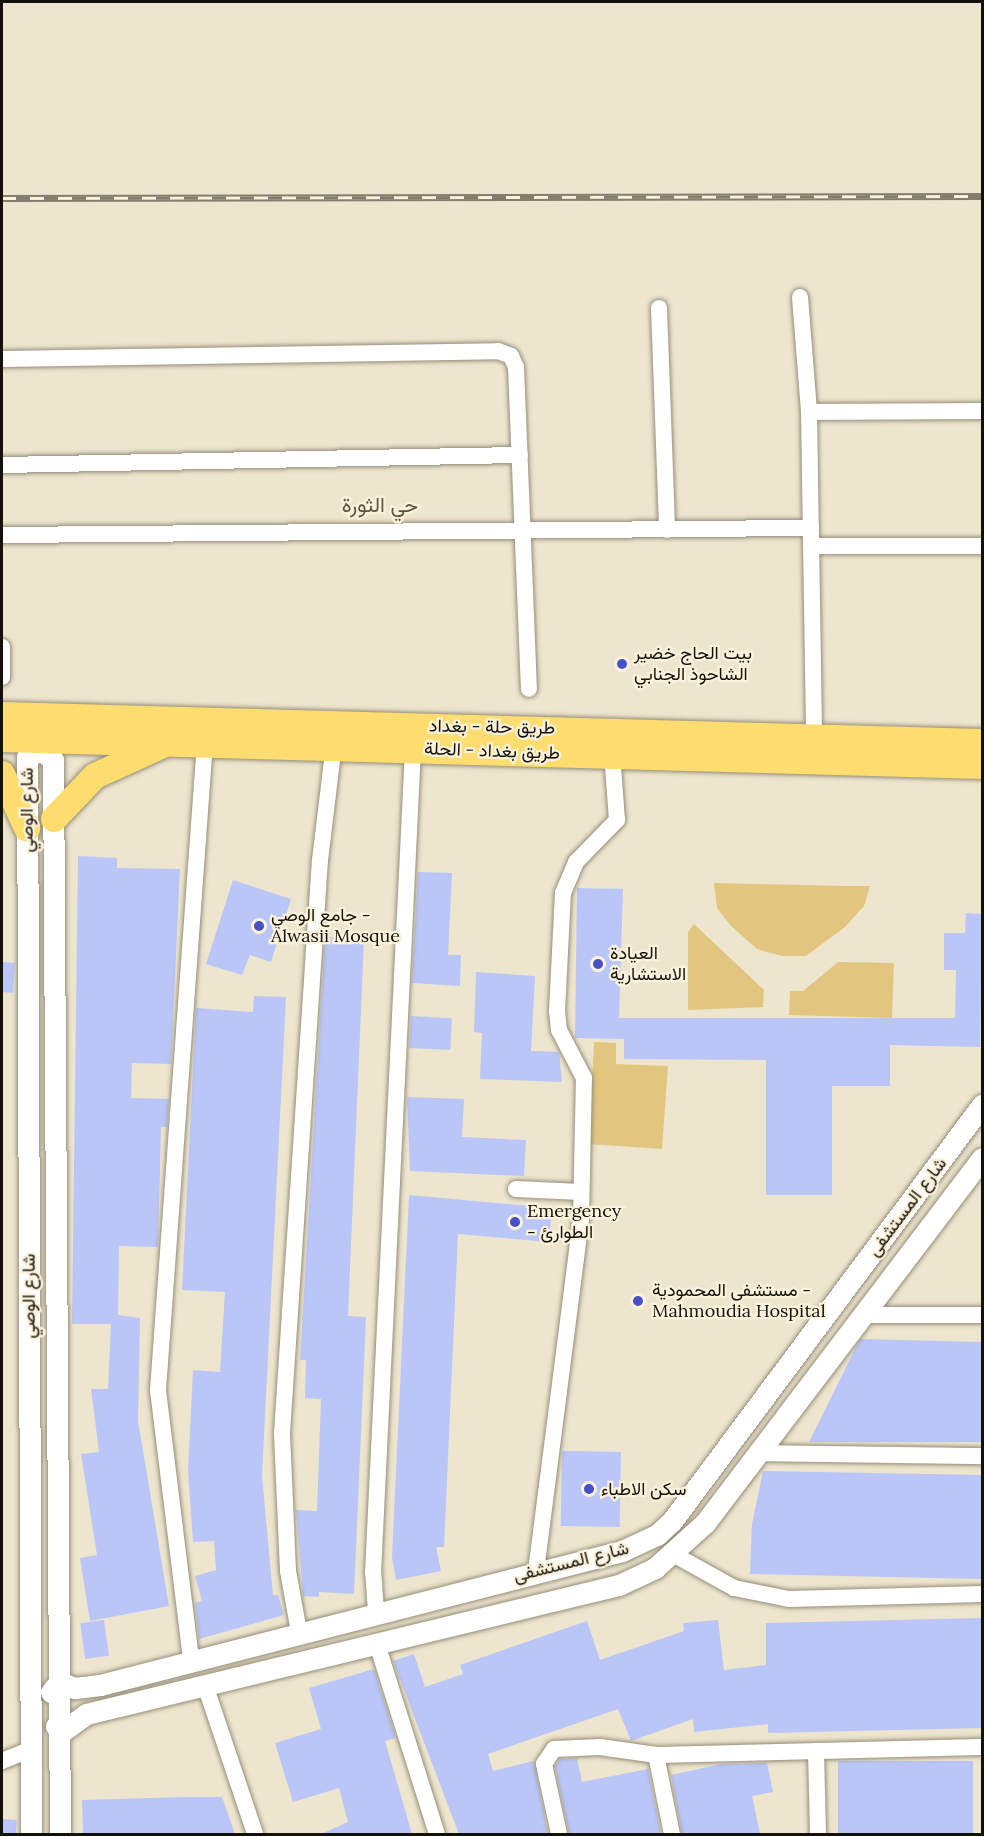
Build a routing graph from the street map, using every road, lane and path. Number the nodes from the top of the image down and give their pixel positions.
1 (800, 297) dead end
2 (659, 308) dead end
3 (2, 359) edge
4 (982, 411) edge
5 (809, 412) junction
6 (520, 455) junction
7 (2, 465) edge
8 (811, 528) junction
9 (667, 530) junction
10 (525, 531) junction
11 (2, 535) edge
12 (813, 546) junction
13 (982, 546) edge
14 (2, 647) edge
15 (2, 677) edge
16 (529, 689) dead end
17 (2, 715) edge
18 (814, 737) junction
19 (2, 739) edge
20 (169, 742) junction
21 (205, 742) junction
22 (982, 742) edge
23 (334, 745) junction
24 (413, 749) junction
25 (612, 754) junction
26 (982, 766) edge
27 (2, 774) edge
28 (54, 819) junction
29 (27, 828) junction
30 (982, 1105) edge
31 (982, 1158) edge
32 (516, 1189) dead end
33 (581, 1192) junction
34 (864, 1314) junction
35 (982, 1315) edge
36 (758, 1453) junction
37 (982, 1456) edge
38 (657, 1535) junction
39 (674, 1554) junction
40 (536, 1571) junction
41 (982, 1594) edge
42 (376, 1612) junction
43 (299, 1632) junction
44 (377, 1644) junction
45 (192, 1659) junction
46 (100, 1685) junction
47 (205, 1685) junction
48 (48, 1690) junction
49 (106, 1709) junction
50 (42, 1733) junction
51 (982, 1747) edge
52 (816, 1751) junction
53 (656, 1755) junction
54 (2, 1761) edge
55 (31, 1834) edge
56 (60, 1834) edge
57 (255, 1834) edge
58 (436, 1834) edge
59 (559, 1834) edge
60 (672, 1834) edge
61 (818, 1834) edge

1 - 5 street
2 - 9 street
3 - 6 street
4 - 5 street
5 - 8 street
6 - 7 street
6 - 10 street
8 - 9 street
8 - 12 street
9 - 10 street
10 - 11 street
10 - 16 street
12 - 13 street
12 - 18 street
14 - 15 street
17 - 18 main road, طريق حلة - بغداد
18 - 22 main road, طريق حلة - بغداد
19 - 20 main road, طريق بغداد - الحلة
20 - 21 main road, طريق بغداد - الحلة
20 - 28 main road
21 - 23 main road, طريق بغداد - الحلة
21 - 45 street
23 - 24 main road, طريق بغداد - الحلة
23 - 43 street
24 - 25 main road, طريق بغداد - الحلة
24 - 42 street
25 - 26 main road, طريق بغداد - الحلة
25 - 33 street
27 - 29 main road
28 - 29 street, شارع الوصي
28 - 48 street, شارع الوصي
29 - 48 street, شارع الوصي
30 - 38 street, شارع المستشفى
31 - 34 street, شارع المستشفى
32 - 33 street
33 - 40 street
34 - 35 street
34 - 36 street, شارع المستشفى
36 - 37 street
36 - 39 street, شارع المستشفى
38 - 39 street
38 - 40 street, شارع المستشفى
39 - 41 street
39 - 44 street, شارع المستشفى
40 - 42 street, شارع المستشفى
42 - 43 street, شارع المستشفى
43 - 45 street, شارع المستشفى
44 - 47 street, شارع المستشفى
44 - 58 street
45 - 46 street, شارع المستشفى
46 - 48 street, شارع المستشفى
46 - 49 street
47 - 49 street, شارع المستشفى
47 - 57 street
48 - 49 street
48 - 50 street, شارع الوصي
48 - 50 street, شارع الوصي
49 - 50 street
50 - 54 street
50 - 55 street, شارع الوصي
50 - 56 street, شارع الوصي
51 - 52 street
52 - 53 street
52 - 61 street
53 - 59 street
53 - 60 street

